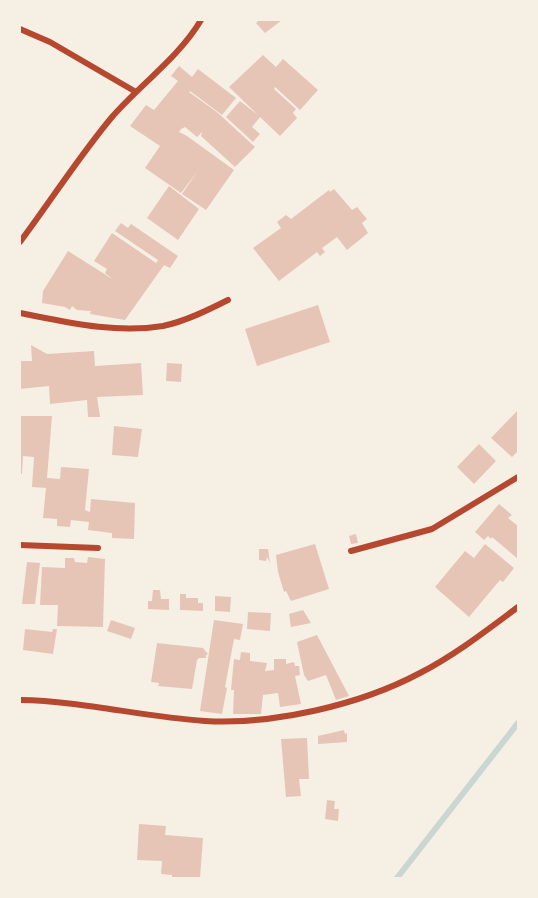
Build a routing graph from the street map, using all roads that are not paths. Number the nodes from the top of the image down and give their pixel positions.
1 (201, 20) edge
2 (20, 29) edge
3 (136, 93) junction
4 (20, 242) edge
5 (228, 300) dead end
6 (20, 313) edge
7 (519, 477) edge
8 (20, 545) edge
9 (98, 548) dead end
10 (351, 551) dead end
11 (519, 607) edge
12 (20, 700) edge

1 - 3 street
2 - 3 street
3 - 4 street
5 - 6 street
7 - 10 street
8 - 9 street
11 - 12 street

